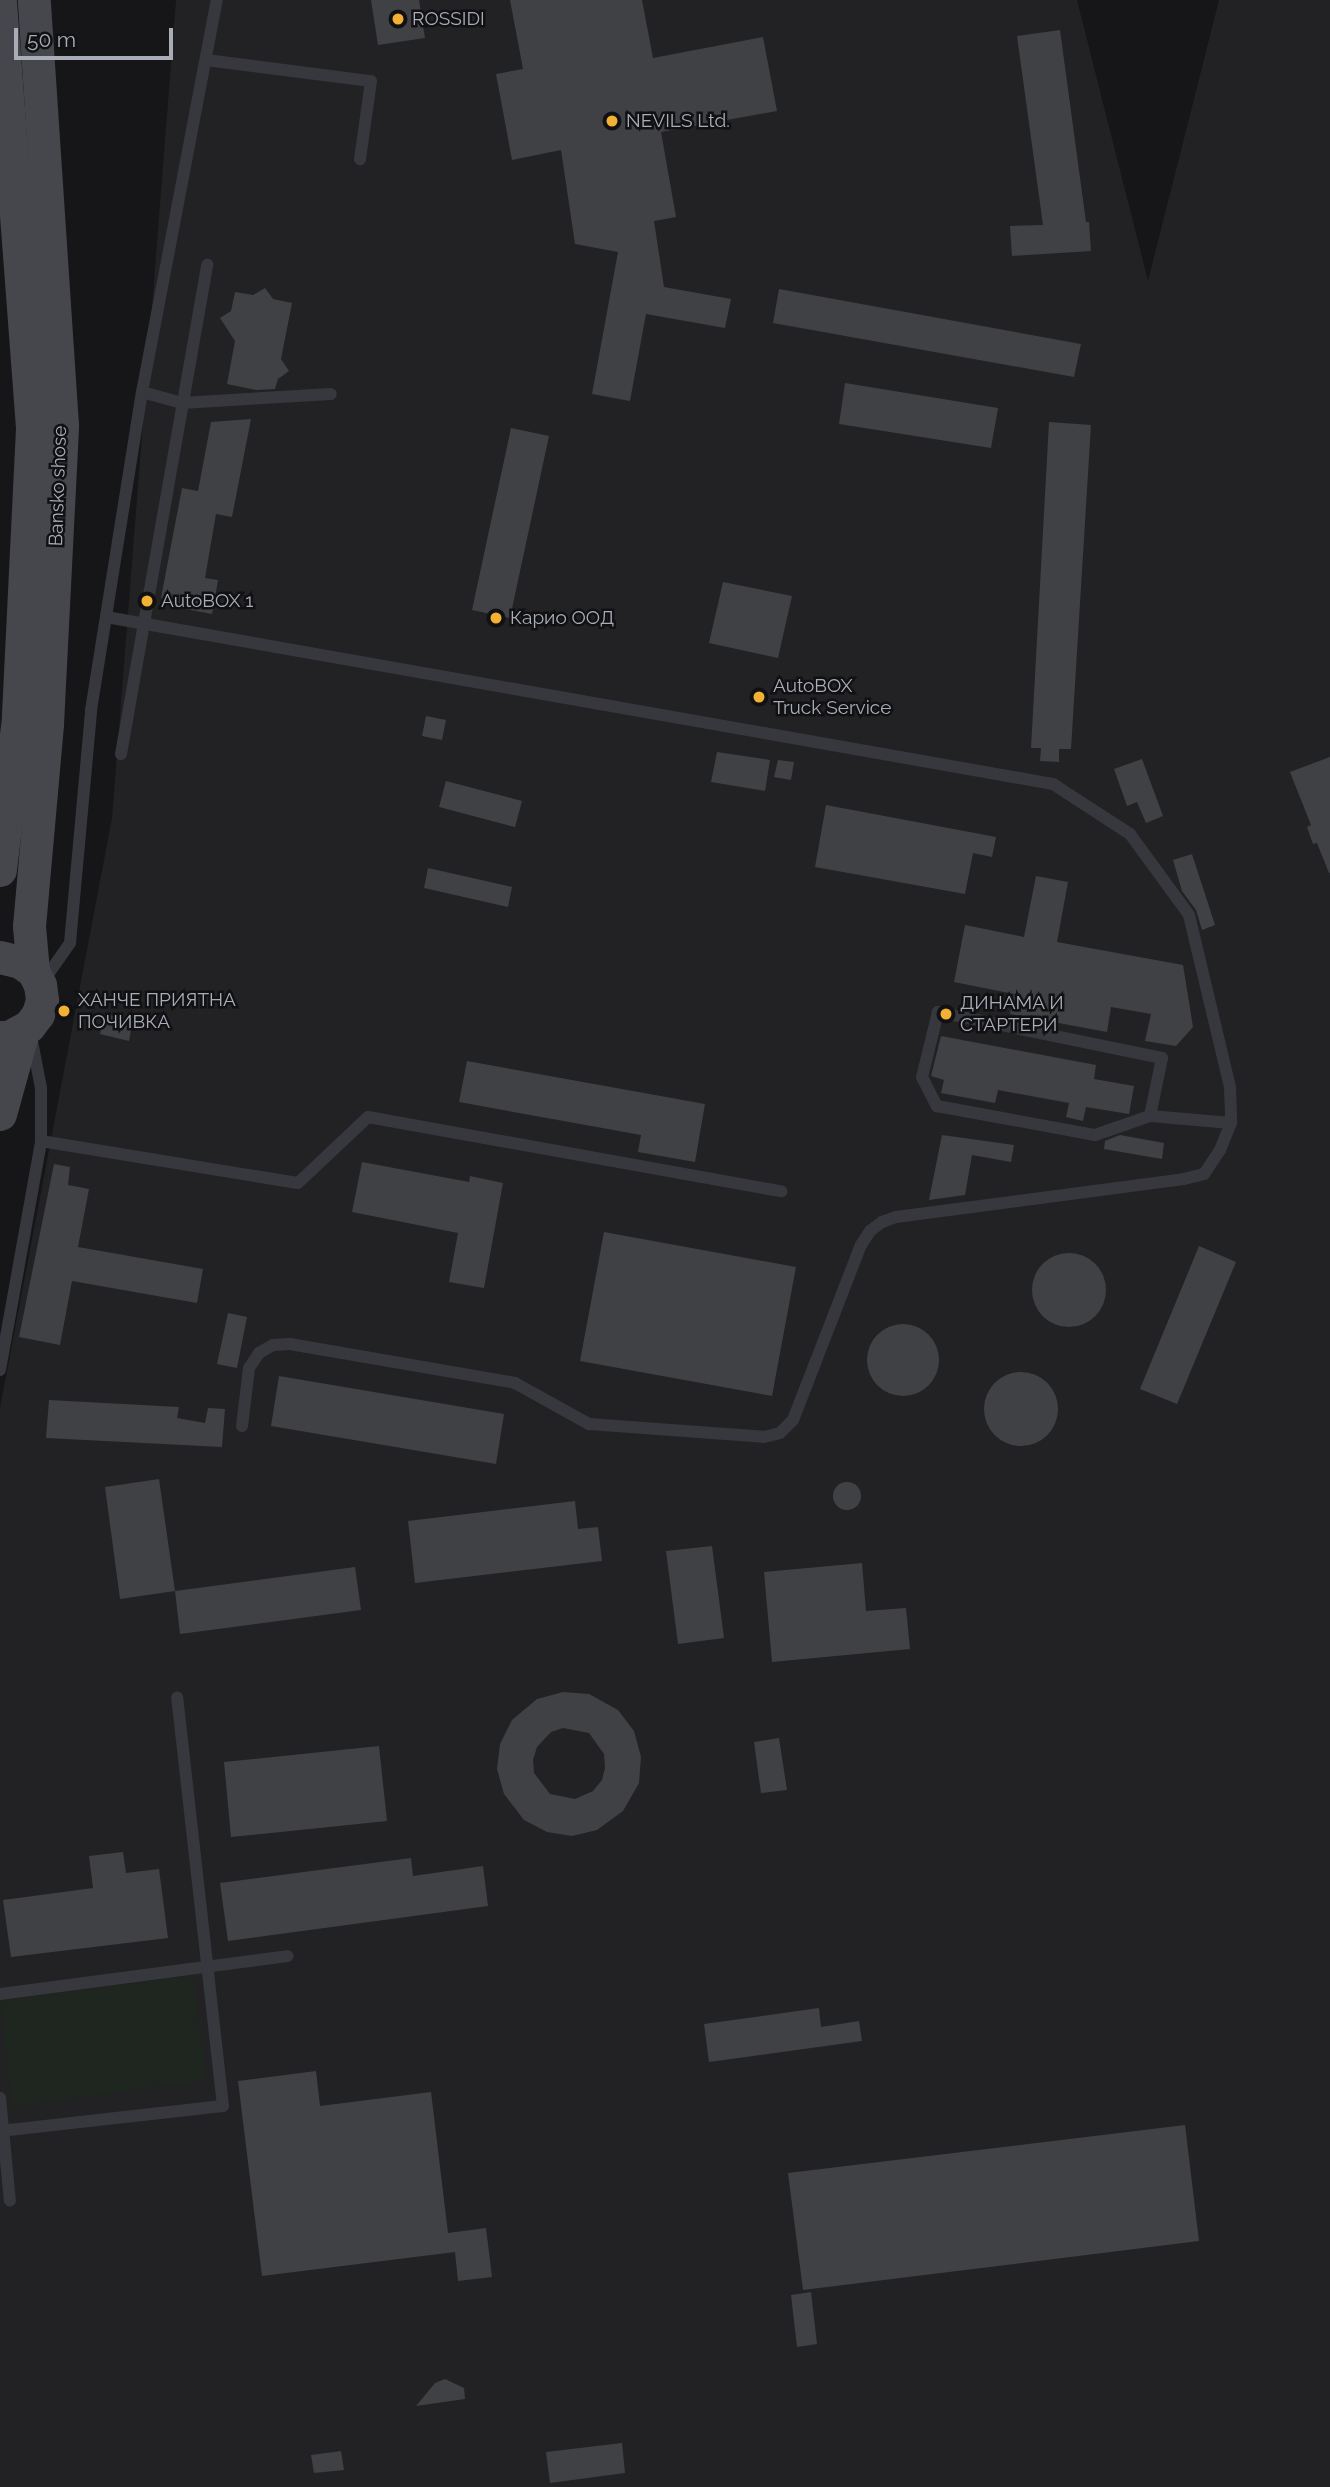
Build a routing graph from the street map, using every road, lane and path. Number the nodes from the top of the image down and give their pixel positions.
1 (34, 0) edge
2 (217, 0) edge
3 (0, 2) edge
4 (206, 60) junction
5 (360, 159) dead end
6 (207, 264) dead end
7 (142, 392) junction
8 (331, 394) dead end
9 (182, 403) junction
10 (106, 617) junction
11 (144, 621) junction
12 (121, 754) dead end
13 (0, 870) edge
14 (0, 957) edge
15 (36, 978) junction
16 (17, 1031) edge
17 (0, 1114) edge
18 (1150, 1116) junction
19 (1231, 1123) junction
20 (41, 1141) junction
21 (781, 1191) dead end
22 (0, 1370) edge
23 (242, 1426) dead end
24 (177, 1698) dead end
25 (287, 1956) dead end
26 (207, 1967) junction
27 (0, 1994) edge
28 (0, 2098) edge
29 (2, 2131) edge
30 (10, 2201) dead end

1 - 15 main road, Bansko shose
2 - 4 lane
3 - 13 main road, Bansko shose
4 - 5 lane
4 - 7 lane
6 - 9 lane
7 - 9 lane
7 - 10 lane
8 - 9 lane
9 - 11 lane
10 - 11 lane
10 - 15 lane
11 - 12 lane
11 - 19 lane
14 - 15 main road
15 - 16 main road, Bansko shose
16 - 17 main road
16 - 20 lane
18 - 18 lane
18 - 19 lane
19 - 23 lane
20 - 21 lane
20 - 22 lane
24 - 26 lane
25 - 26 lane
26 - 27 lane
26 - 29 lane
28 - 29 lane
29 - 30 lane

